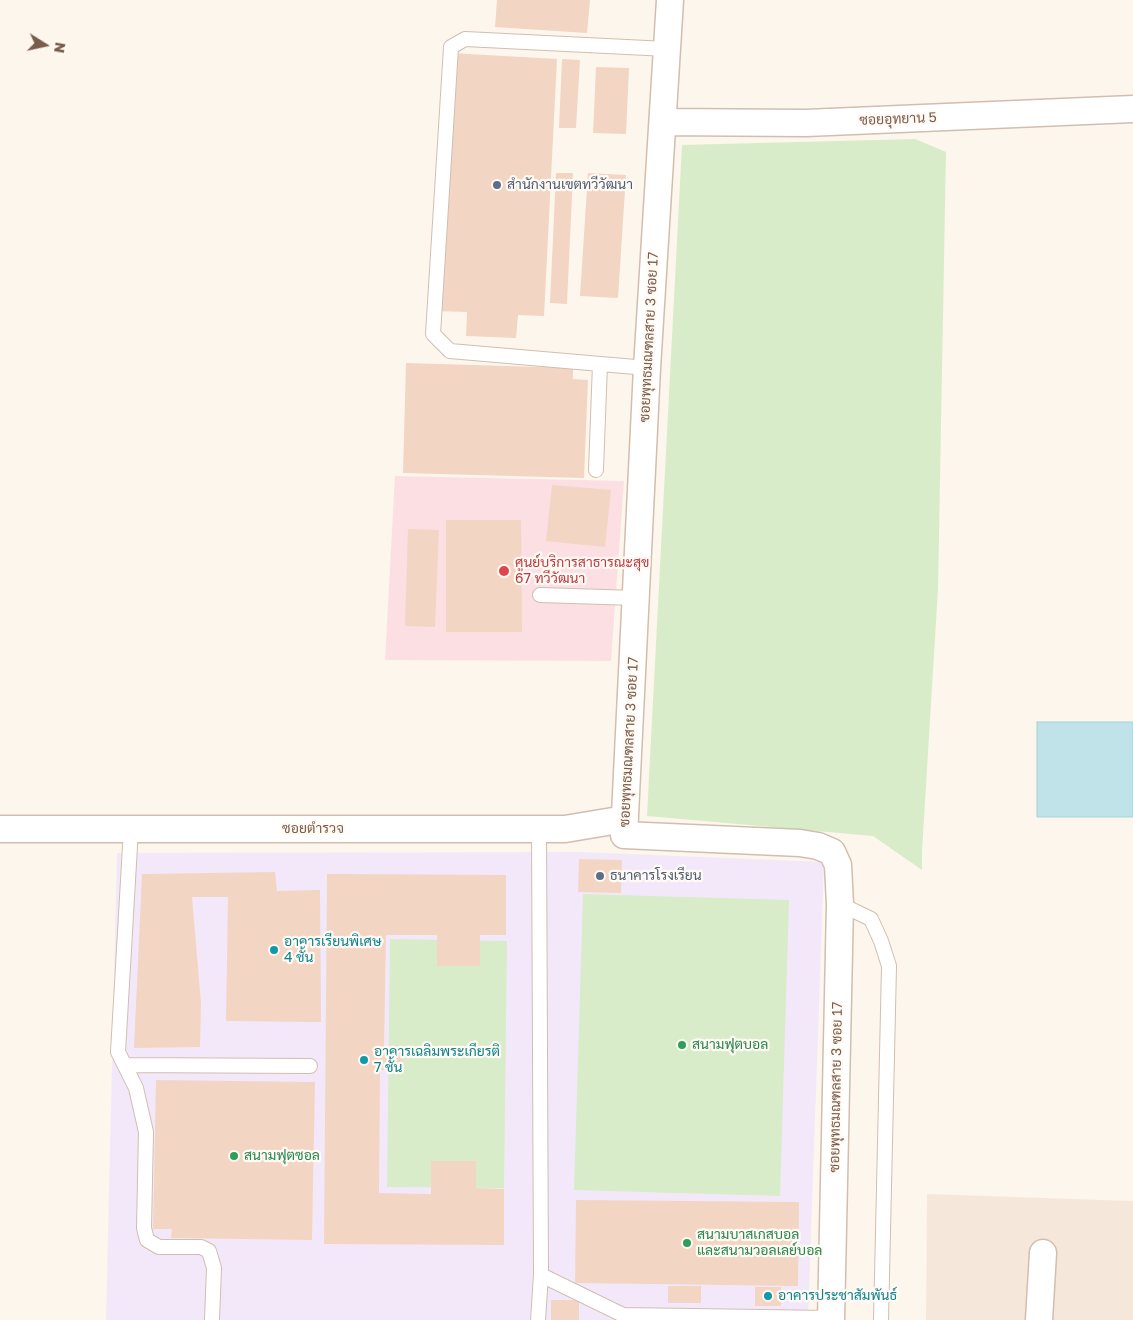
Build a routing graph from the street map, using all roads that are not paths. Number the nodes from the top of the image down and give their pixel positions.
1 (670, 0) edge
2 (667, 48) junction
3 (1133, 109) edge
4 (662, 122) junction
5 (600, 364) junction
6 (647, 368) junction
7 (596, 470) dead end
8 (540, 595) dead end
9 (636, 598) junction
10 (625, 819) junction
11 (131, 829) junction
12 (539, 829) junction
13 (0, 830) edge
14 (840, 904) junction
15 (125, 1065) junction
16 (310, 1066) dead end
17 (1043, 1253) dead end
18 (541, 1275) junction
19 (617, 1317) edge
20 (831, 1319) edge
21 (212, 1320) edge
22 (538, 1320) edge
23 (881, 1320) edge
24 (1039, 1320) edge

1 - 2 street, ซอยพุทธมณฑลสาย 3 ซอย 17
2 - 4 street, ซอยพุทธมณฑลสาย 3 ซอย 17
2 - 5 lane
3 - 4 street, ซอยอุทยาน 5
4 - 6 street, ซอยพุทธมณฑลสาย 3 ซอย 17
5 - 6 lane
5 - 7 lane
6 - 9 street, ซอยพุทธมณฑลสาย 3 ซอย 17
8 - 9 lane
9 - 10 street, ซอยพุทธมณฑลสาย 3 ซอย 17
10 - 12 street, ซอยตำรวจ
10 - 14 street, ซอยพุทธมณฑลสาย 3 ซอย 17
11 - 12 street, ซอยตำรวจ
11 - 13 street, ซอยตำรวจ
11 - 15 lane
12 - 18 lane
14 - 20 street, ซอยพุทธมณฑลสาย 3 ซอย 17
14 - 23 lane
15 - 16 lane
15 - 21 lane
17 - 24 street
18 - 19 lane
18 - 22 lane
19 - 20 lane

